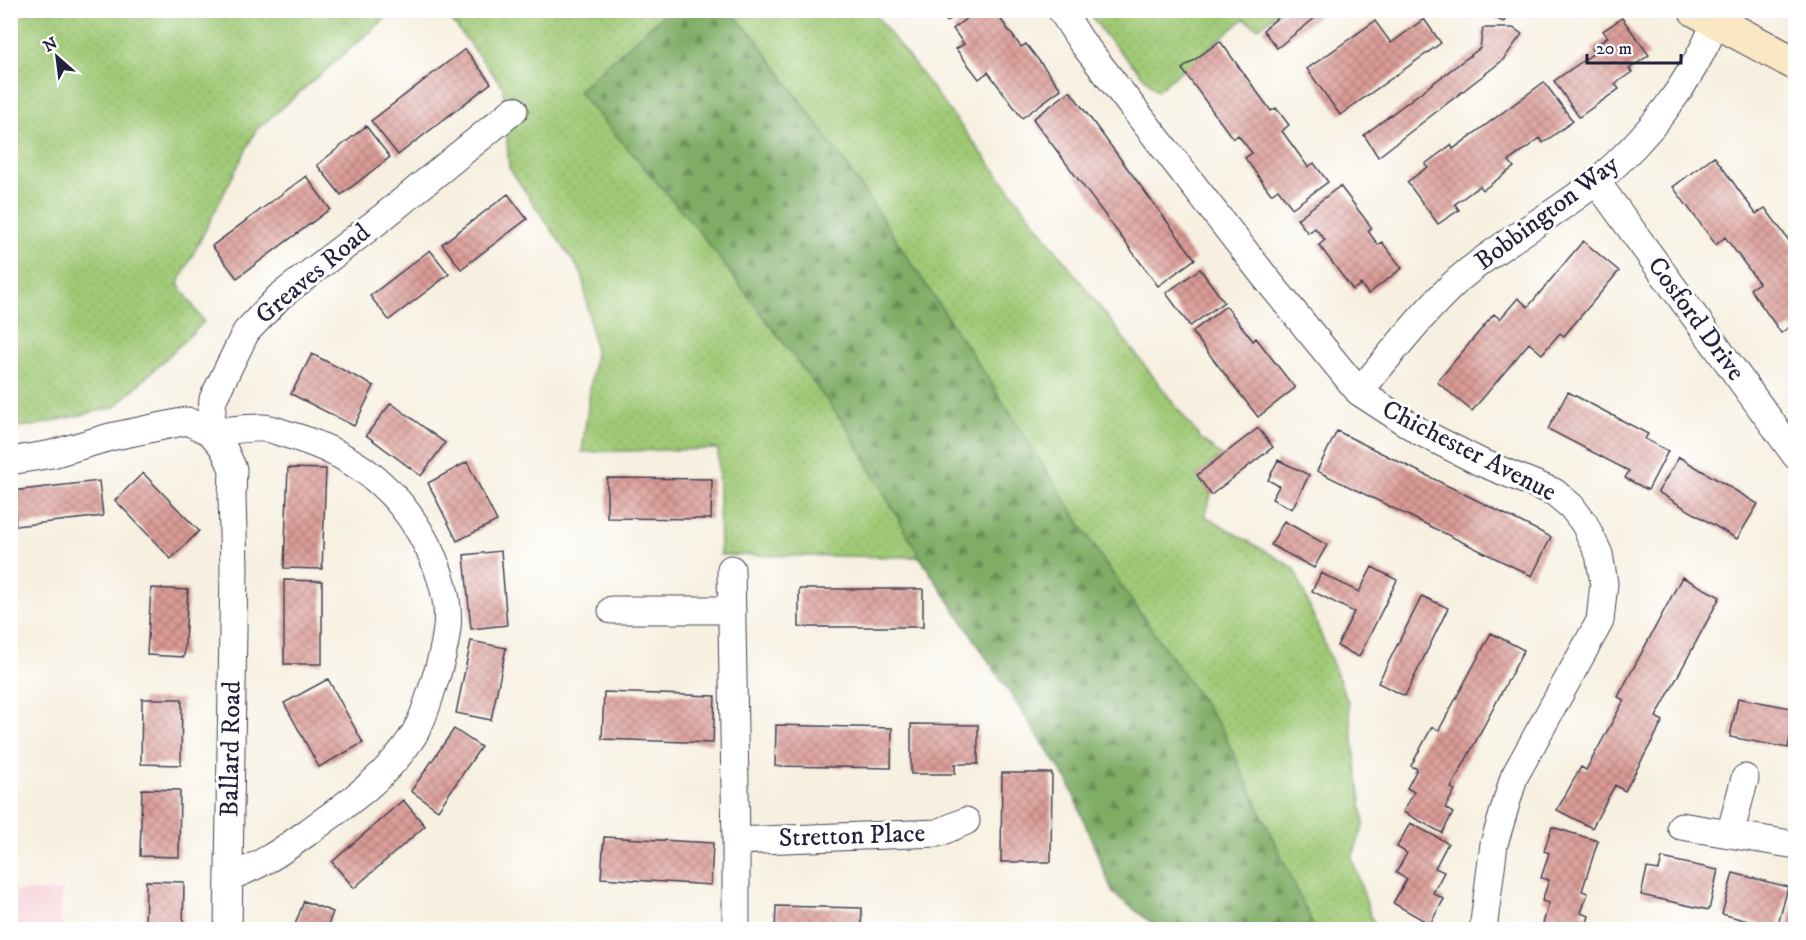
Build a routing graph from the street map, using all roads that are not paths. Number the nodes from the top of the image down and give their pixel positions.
1 (1061, 10) edge
2 (1706, 16) edge
3 (1796, 64) edge
4 (514, 110) dead end
5 (1596, 181) junction
6 (1359, 392) junction
7 (210, 432) junction
8 (1796, 456) edge
9 (10, 461) edge
10 (731, 570) dead end
11 (612, 610) dead end
12 (732, 610) junction
13 (1745, 778) dead end
14 (966, 821) dead end
15 (1681, 826) dead end
16 (1730, 834) junction
17 (736, 841) junction
18 (1796, 845) edge
19 (229, 877) junction
20 (228, 930) edge
21 (736, 930) edge
22 (1483, 930) edge

1 - 6 street, Chichester Avenue
2 - 3 street
2 - 5 street, Bobbington Way
4 - 7 street, Greaves Road
5 - 6 street, Bobbington Way
5 - 8 street, Cosford Drive
6 - 22 street, Chichester Avenue
7 - 9 street
7 - 19 street, Ballard Road
7 - 19 street
10 - 12 street
11 - 12 street
12 - 17 street
13 - 16 street
14 - 17 street, Stretton Place
15 - 16 street
16 - 18 street
17 - 21 street
19 - 20 street, Ballard Road

